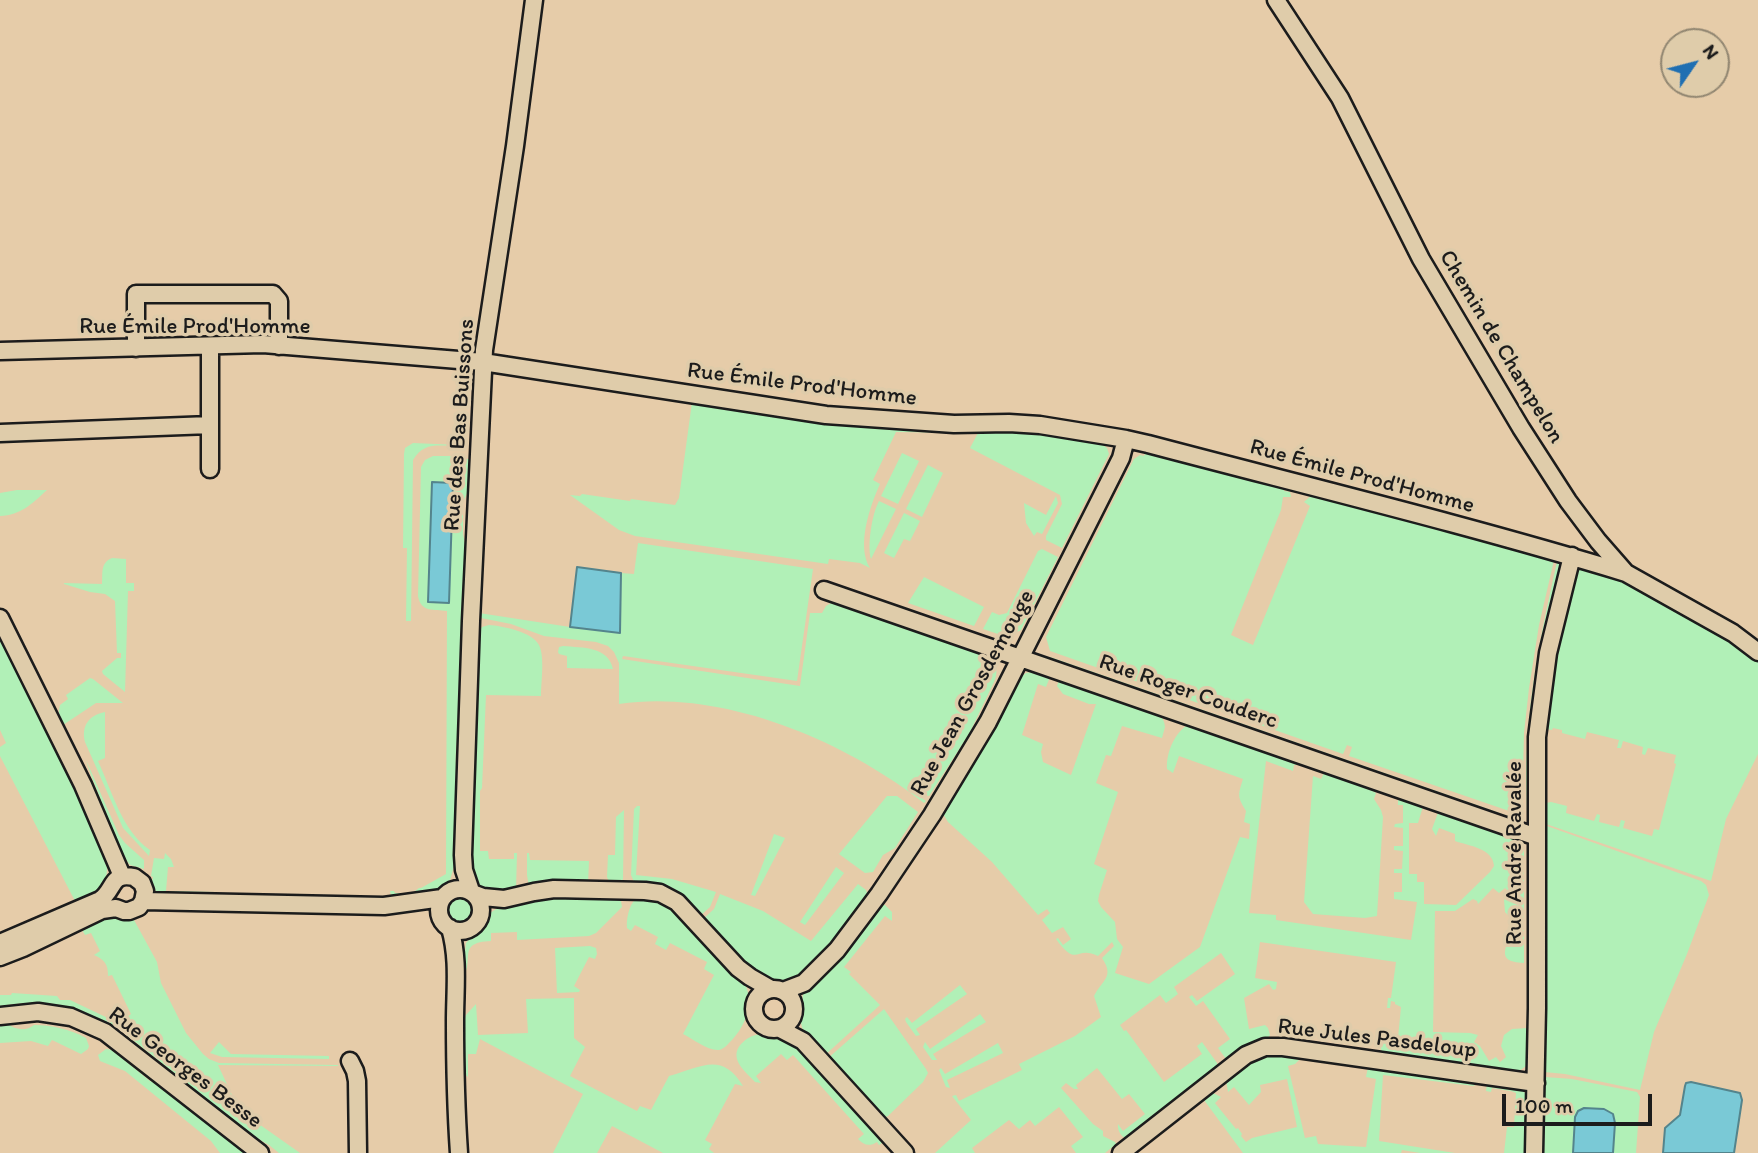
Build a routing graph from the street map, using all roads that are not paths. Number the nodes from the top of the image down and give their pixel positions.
1 (534, 0) edge
2 (1276, 0) edge
3 (210, 346) junction
4 (279, 346) junction
5 (136, 348) junction
6 (0, 351) edge
7 (483, 362) junction
8 (210, 425) junction
9 (0, 433) edge
10 (1126, 439) junction
11 (211, 469) dead end
12 (1572, 556) junction
13 (1626, 573) junction
14 (824, 590) dead end
15 (0, 618) edge
16 (1758, 652) edge
17 (1021, 658) junction
18 (1537, 837) junction
19 (463, 855) junction
20 (122, 876) junction
21 (473, 893) junction
22 (503, 899) junction
23 (112, 900) junction
24 (444, 900) junction
25 (143, 901) junction
26 (482, 913) junction
27 (458, 929) junction
28 (0, 943) edge
29 (0, 957) edge
30 (738, 968) junction
31 (804, 983) junction
32 (777, 990) junction
33 (755, 1003) junction
34 (794, 1010) junction
35 (0, 1016) edge
36 (780, 1029) junction
37 (803, 1041) junction
38 (350, 1061) dead end
39 (1536, 1083) junction
40 (260, 1153) edge
41 (358, 1153) edge
42 (458, 1153) edge
43 (905, 1153) edge
44 (1121, 1153) edge
45 (1534, 1153) edge

1 - 7 street, Rue des Bas Buissons
2 - 13 street, Chemin de Champelon
3 - 4 street, Rue Émile Prod'Homme
3 - 5 street, Rue Émile Prod'Homme
3 - 8 street
4 - 5 street
4 - 7 street, Rue Émile Prod'Homme
5 - 6 street, Rue Émile Prod'Homme
7 - 10 street, Rue Émile Prod'Homme
7 - 19 street, Rue des Bas Buissons
8 - 9 street
8 - 11 street
10 - 12 street, Rue Émile Prod'Homme
10 - 17 street, Rue Jean Grosdemouge
12 - 13 street, Rue Émile Prod'Homme
12 - 18 street, Rue André Ravalée
13 - 16 street, Chemin de Champelon
14 - 17 street, Rue Roger Couderc
15 - 20 street
17 - 18 street, Rue Roger Couderc
17 - 31 street, Rue Jean Grosdemouge
18 - 39 street, Rue André Ravalée
19 - 21 street, Rue des Bas Buissons
19 - 24 street, Rue des Bas Buissons
20 - 23 street
20 - 25 street
21 - 22 street
21 - 24 street
21 - 26 street
22 - 26 street
22 - 30 street
23 - 25 street
23 - 28 street
23 - 29 street
24 - 25 street
24 - 27 street
26 - 27 street
27 - 42 street
30 - 32 street
30 - 33 street
31 - 32 street
31 - 34 street
32 - 33 street
32 - 34 street
33 - 36 street
34 - 36 street
34 - 37 street
35 - 40 street, Rue Georges Besse
36 - 37 street
37 - 43 street
38 - 41 street
39 - 44 street, Rue Jules Pasdeloup
39 - 45 street, Rue André Ravalée

